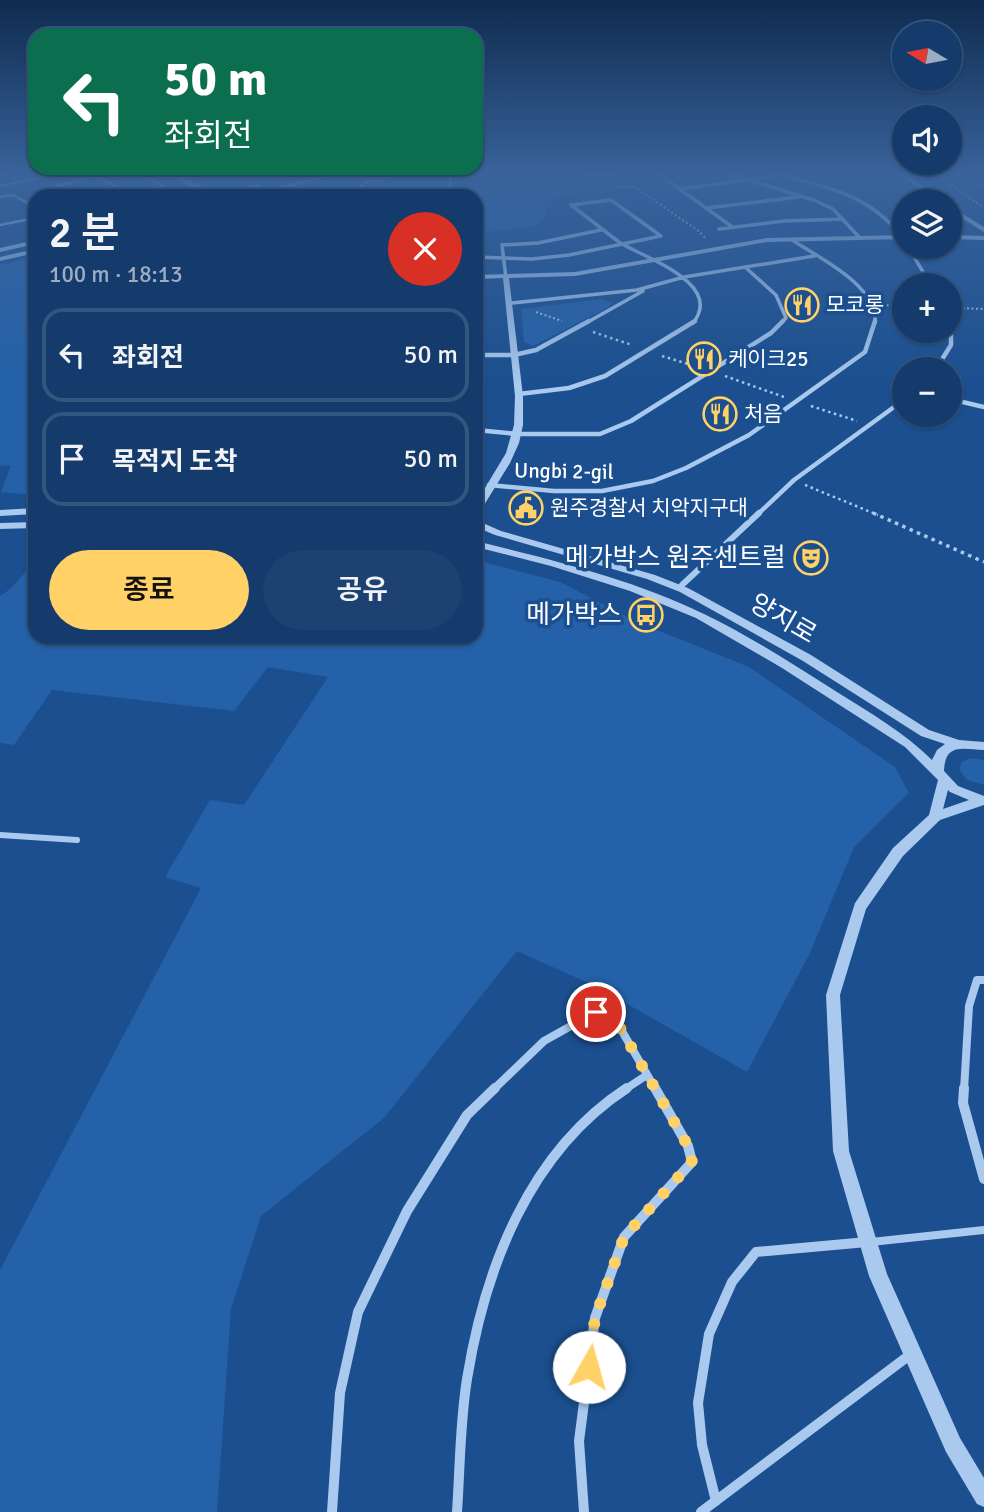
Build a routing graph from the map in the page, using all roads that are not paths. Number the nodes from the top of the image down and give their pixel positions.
1 (24, 245) edge
2 (510, 245) edge
3 (614, 245) edge
4 (624, 245) edge
5 (741, 245) edge
6 (799, 245) edge
7 (0, 250) edge
8 (28, 253) edge
9 (815, 256) junction
10 (483, 257) edge
11 (0, 259) edge
12 (506, 259) junction
13 (656, 261) junction
14 (745, 267) junction
15 (483, 277) edge
16 (684, 277) junction
17 (506, 278) junction
18 (653, 286) junction
19 (593, 295) junction
20 (512, 303) junction
21 (616, 306) junction
22 (483, 355) edge
23 (514, 355) junction
24 (519, 394) junction
25 (962, 402) edge
26 (984, 407) edge
27 (892, 408) edge
28 (483, 431) edge
29 (517, 434) junction
30 (489, 485) junction
31 (483, 490) edge
32 (483, 497) edge
33 (28, 511) edge
34 (0, 513) edge
35 (28, 525) edge
36 (0, 526) edge
37 (483, 528) edge
38 (533, 542) junction
39 (483, 546) edge
40 (682, 585) junction
41 (753, 627) junction
42 (958, 744) junction
43 (984, 745) edge
44 (941, 775) junction
45 (983, 801) edge
46 (935, 817) junction
47 (0, 835) edge
48 (77, 840) dead end
49 (984, 980) edge
50 (647, 1075) junction
51 (984, 1179) edge
52 (984, 1230) edge
53 (868, 1242) junction
54 (912, 1353) junction
55 (984, 1497) edge
56 (716, 1501) junction
57 (332, 1512) edge
58 (457, 1512) edge
59 (584, 1512) edge
60 (701, 1512) edge

1 - 7 street
2 - 12 street
3 - 12 street
4 - 13 street
5 - 13 street
6 - 9 street
8 - 11 street
9 - 14 street
9 - 30 street, Ungbi 2-gil
10 - 12 street
12 - 17 street
13 - 16 street
13 - 17 street
14 - 16 street
14 - 29 street
15 - 17 street
16 - 18 street
16 - 24 street
17 - 20 street
18 - 19 street
18 - 21 street
19 - 20 street
19 - 21 street
20 - 23 street
21 - 23 street
22 - 23 street
23 - 24 street
24 - 29 street
25 - 26 street
27 - 40 street
28 - 29 street
29 - 30 street
30 - 31 street
30 - 32 street
33 - 34 street
35 - 36 street
37 - 38 street, 양지로
38 - 40 street
38 - 41 street, 양지로
39 - 44 street, 양지로
40 - 41 street
41 - 42 street, 양지로
42 - 43 street, 양지로
42 - 44 street
44 - 45 street, 양지로
44 - 46 street
45 - 46 street
46 - 53 street
47 - 48 lane
49 - 51 street
50 - 57 street
50 - 58 street
50 - 59 street
52 - 53 lane
53 - 54 street
53 - 56 street
54 - 55 street
54 - 56 street
56 - 60 street

